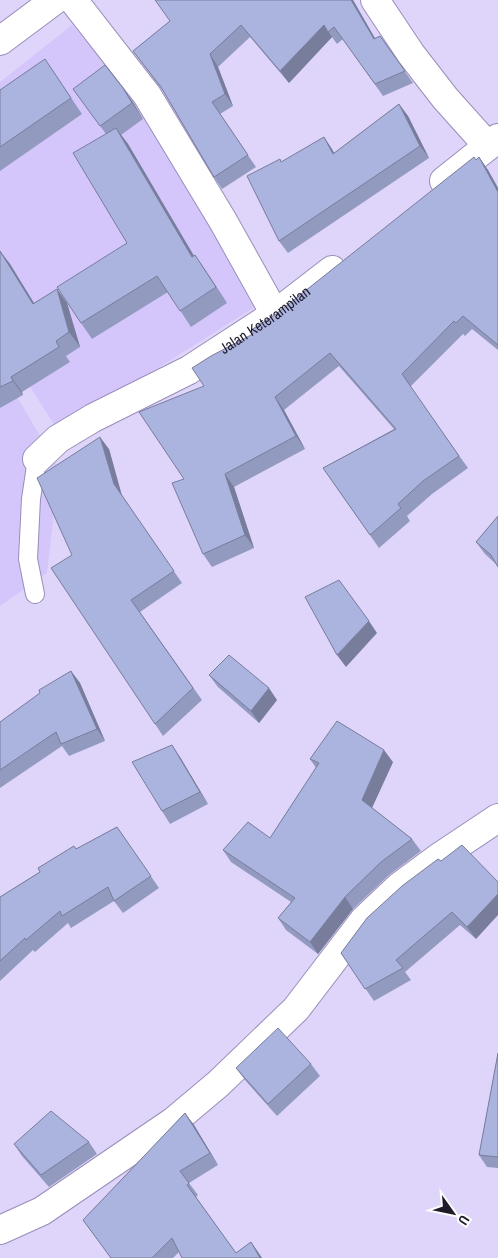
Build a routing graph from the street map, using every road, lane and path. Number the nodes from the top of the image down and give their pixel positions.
1 (55, 0) edge
2 (73, 0) edge
3 (375, 0) edge
4 (0, 42) edge
5 (493, 142) edge
6 (427, 195) edge
7 (350, 256) edge
8 (275, 314) junction
9 (38, 459) joint
10 (35, 594) dead end
11 (498, 818) edge
12 (0, 1230) edge

1 - 4 street
2 - 8 street
3 - 5 street
5 - 6 street
7 - 8 street, Jalan Keterampilan
8 - 9 street, Jalan Keterampilan
9 - 10 lane
11 - 12 street

